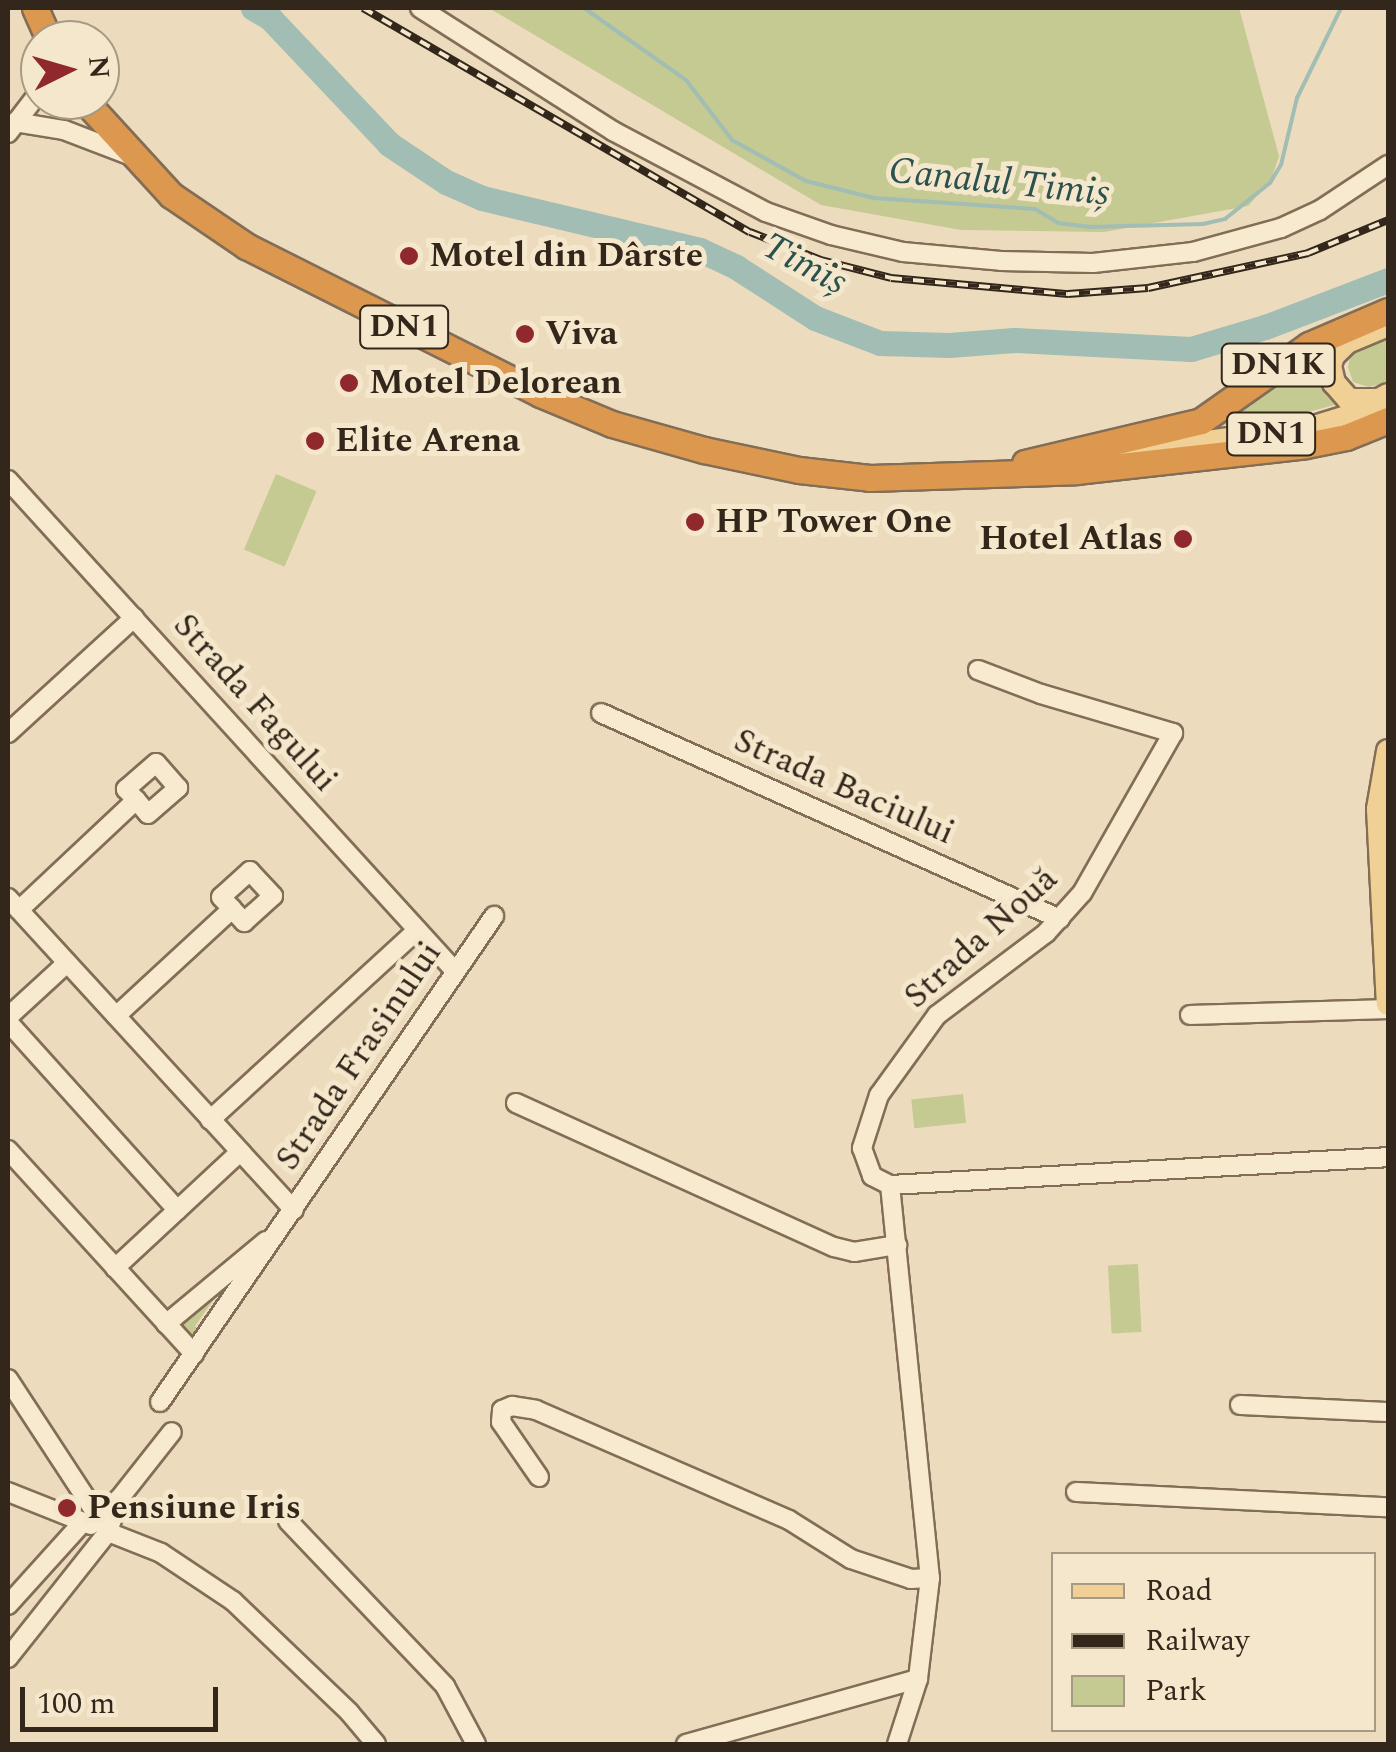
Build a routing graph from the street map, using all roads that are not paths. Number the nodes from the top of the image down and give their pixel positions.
1 (420, 8) edge
2 (101, 120) edge
3 (11, 128) edge
4 (131, 156) junction
5 (1388, 165) edge
6 (1388, 312) edge
7 (1388, 325) edge
8 (1386, 405) edge
9 (1346, 437) junction
10 (1388, 442) edge
11 (996, 472) junction
12 (8, 480) edge
13 (134, 618) junction
14 (978, 670) dead end
15 (602, 713) dead end
16 (8, 734) edge
17 (1388, 750) edge
18 (136, 800) dead end
19 (12, 905) edge
20 (232, 908) dead end
21 (494, 916) dead end
22 (1386, 917) edge
23 (1060, 919) junction
24 (416, 930) junction
25 (67, 962) junction
26 (454, 970) junction
27 (1388, 1007) edge
28 (116, 1016) junction
29 (1190, 1016) dead end
30 (8, 1019) edge
31 (516, 1103) dead end
32 (210, 1120) junction
33 (8, 1150) edge
34 (240, 1152) junction
35 (1388, 1157) edge
36 (890, 1186) junction
37 (177, 1210) junction
38 (294, 1210) junction
39 (278, 1233) junction
40 (897, 1245) junction
41 (116, 1268) junction
42 (166, 1324) junction
43 (194, 1354) junction
44 (8, 1379) edge
45 (160, 1402) dead end
46 (1240, 1405) dead end
47 (1388, 1412) edge
48 (172, 1432) dead end
49 (539, 1477) dead end
50 (8, 1492) edge
51 (1076, 1492) dead end
52 (1388, 1508) edge
53 (288, 1521) dead end
54 (83, 1522) junction
55 (108, 1532) junction
56 (930, 1578) junction
57 (8, 1605) edge
58 (8, 1658) edge
59 (918, 1679) junction
60 (376, 1744) edge
61 (476, 1744) edge
62 (686, 1744) edge
63 (898, 1744) edge

1 - 5 street
2 - 4 highway, DN1
3 - 4 street
4 - 11 highway, DN1
6 - 11 highway, DN1K
7 - 8 main road
8 - 9 highway, DN1
8 - 11 main road, DN1
9 - 10 highway
9 - 11 highway, DN1
12 - 13 street, Strada Fagului
13 - 16 street
13 - 24 street, Strada Fagului
14 - 23 street, Strada Nouă
15 - 23 street, Strada Baciului
17 - 22 main road
18 - 19 street
19 - 25 street
20 - 28 street
21 - 26 street, Strada Frasinului
22 - 27 main road
23 - 36 street, Strada Nouă
24 - 26 street, Strada Fagului
24 - 32 street
25 - 28 street
25 - 30 street
26 - 38 street, Strada Frasinului
27 - 29 street
28 - 32 street
30 - 37 street
31 - 40 street
32 - 34 street
33 - 41 street
34 - 37 street
34 - 38 street
35 - 36 street
36 - 40 street, Strada Nouă
37 - 41 street
38 - 39 street, Strada Frasinului
39 - 42 street, Strada Frasinului
39 - 43 street, Strada Frasinului
40 - 56 street, Strada Nouă
41 - 42 street
42 - 43 street
43 - 45 street, Strada Frasinului
44 - 55 street
46 - 47 street
48 - 55 street
49 - 56 street
50 - 54 street
51 - 52 street
53 - 61 street
54 - 55 street
54 - 57 street
55 - 58 street
55 - 60 street
56 - 59 street, Strada Nouă
59 - 62 street
59 - 63 street, Strada Nouă

